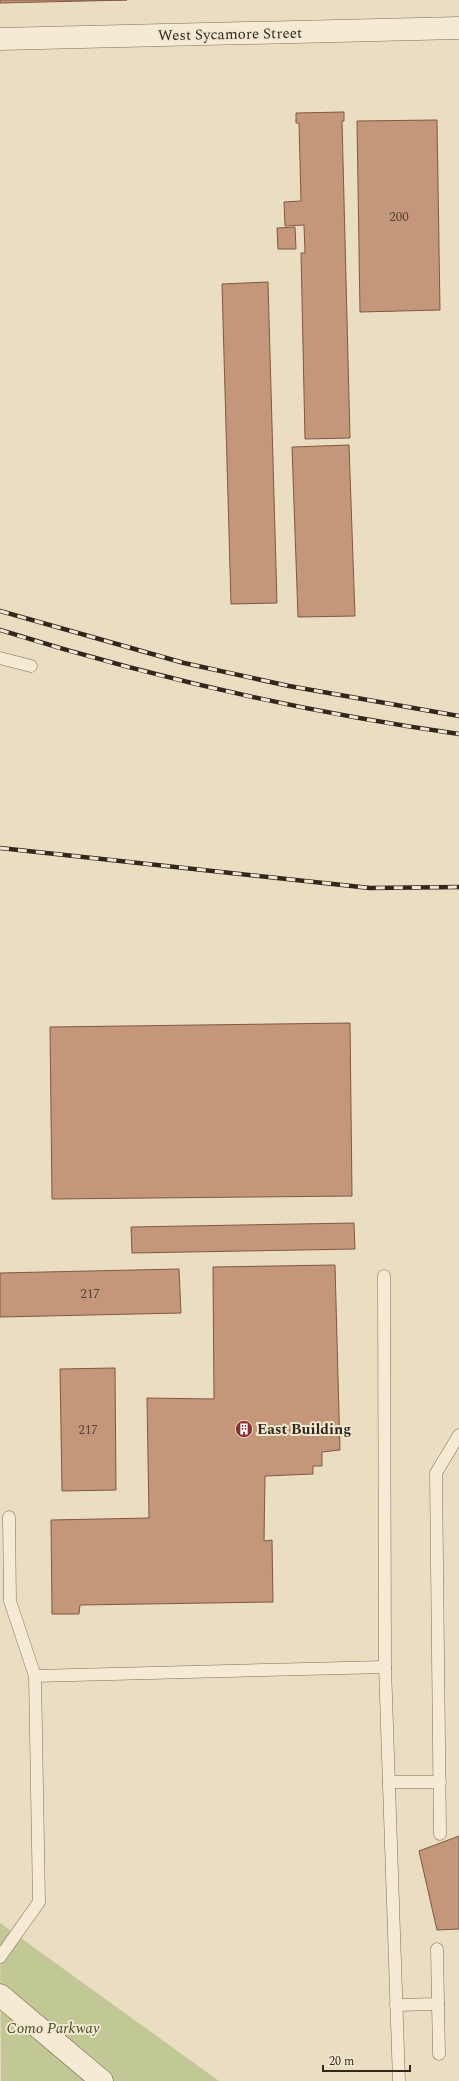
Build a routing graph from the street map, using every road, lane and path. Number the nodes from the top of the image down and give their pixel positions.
1 (459, 28) edge
2 (0, 39) edge
3 (0, 658) edge
4 (31, 666) dead end
5 (384, 1276) dead end
6 (459, 1436) edge
7 (9, 1517) dead end
8 (5, 1601) edge
9 (385, 1667) junction
10 (35, 1676) junction
11 (389, 1782) junction
12 (440, 1782) junction
13 (440, 1834) dead end
14 (437, 1949) dead end
15 (0, 1957) edge
16 (0, 1995) edge
17 (438, 2004) junction
18 (396, 2005) junction
19 (439, 2054) dead end
20 (102, 2081) edge
21 (399, 2081) edge

1 - 2 street, West Sycamore Street
3 - 4 lane
5 - 9 lane
6 - 12 lane
7 - 8 lane
8 - 10 lane
9 - 10 lane
9 - 11 lane
10 - 15 lane
11 - 12 lane
11 - 18 lane
12 - 13 lane
14 - 17 lane
16 - 20 street
17 - 18 lane
17 - 19 lane
18 - 21 lane

